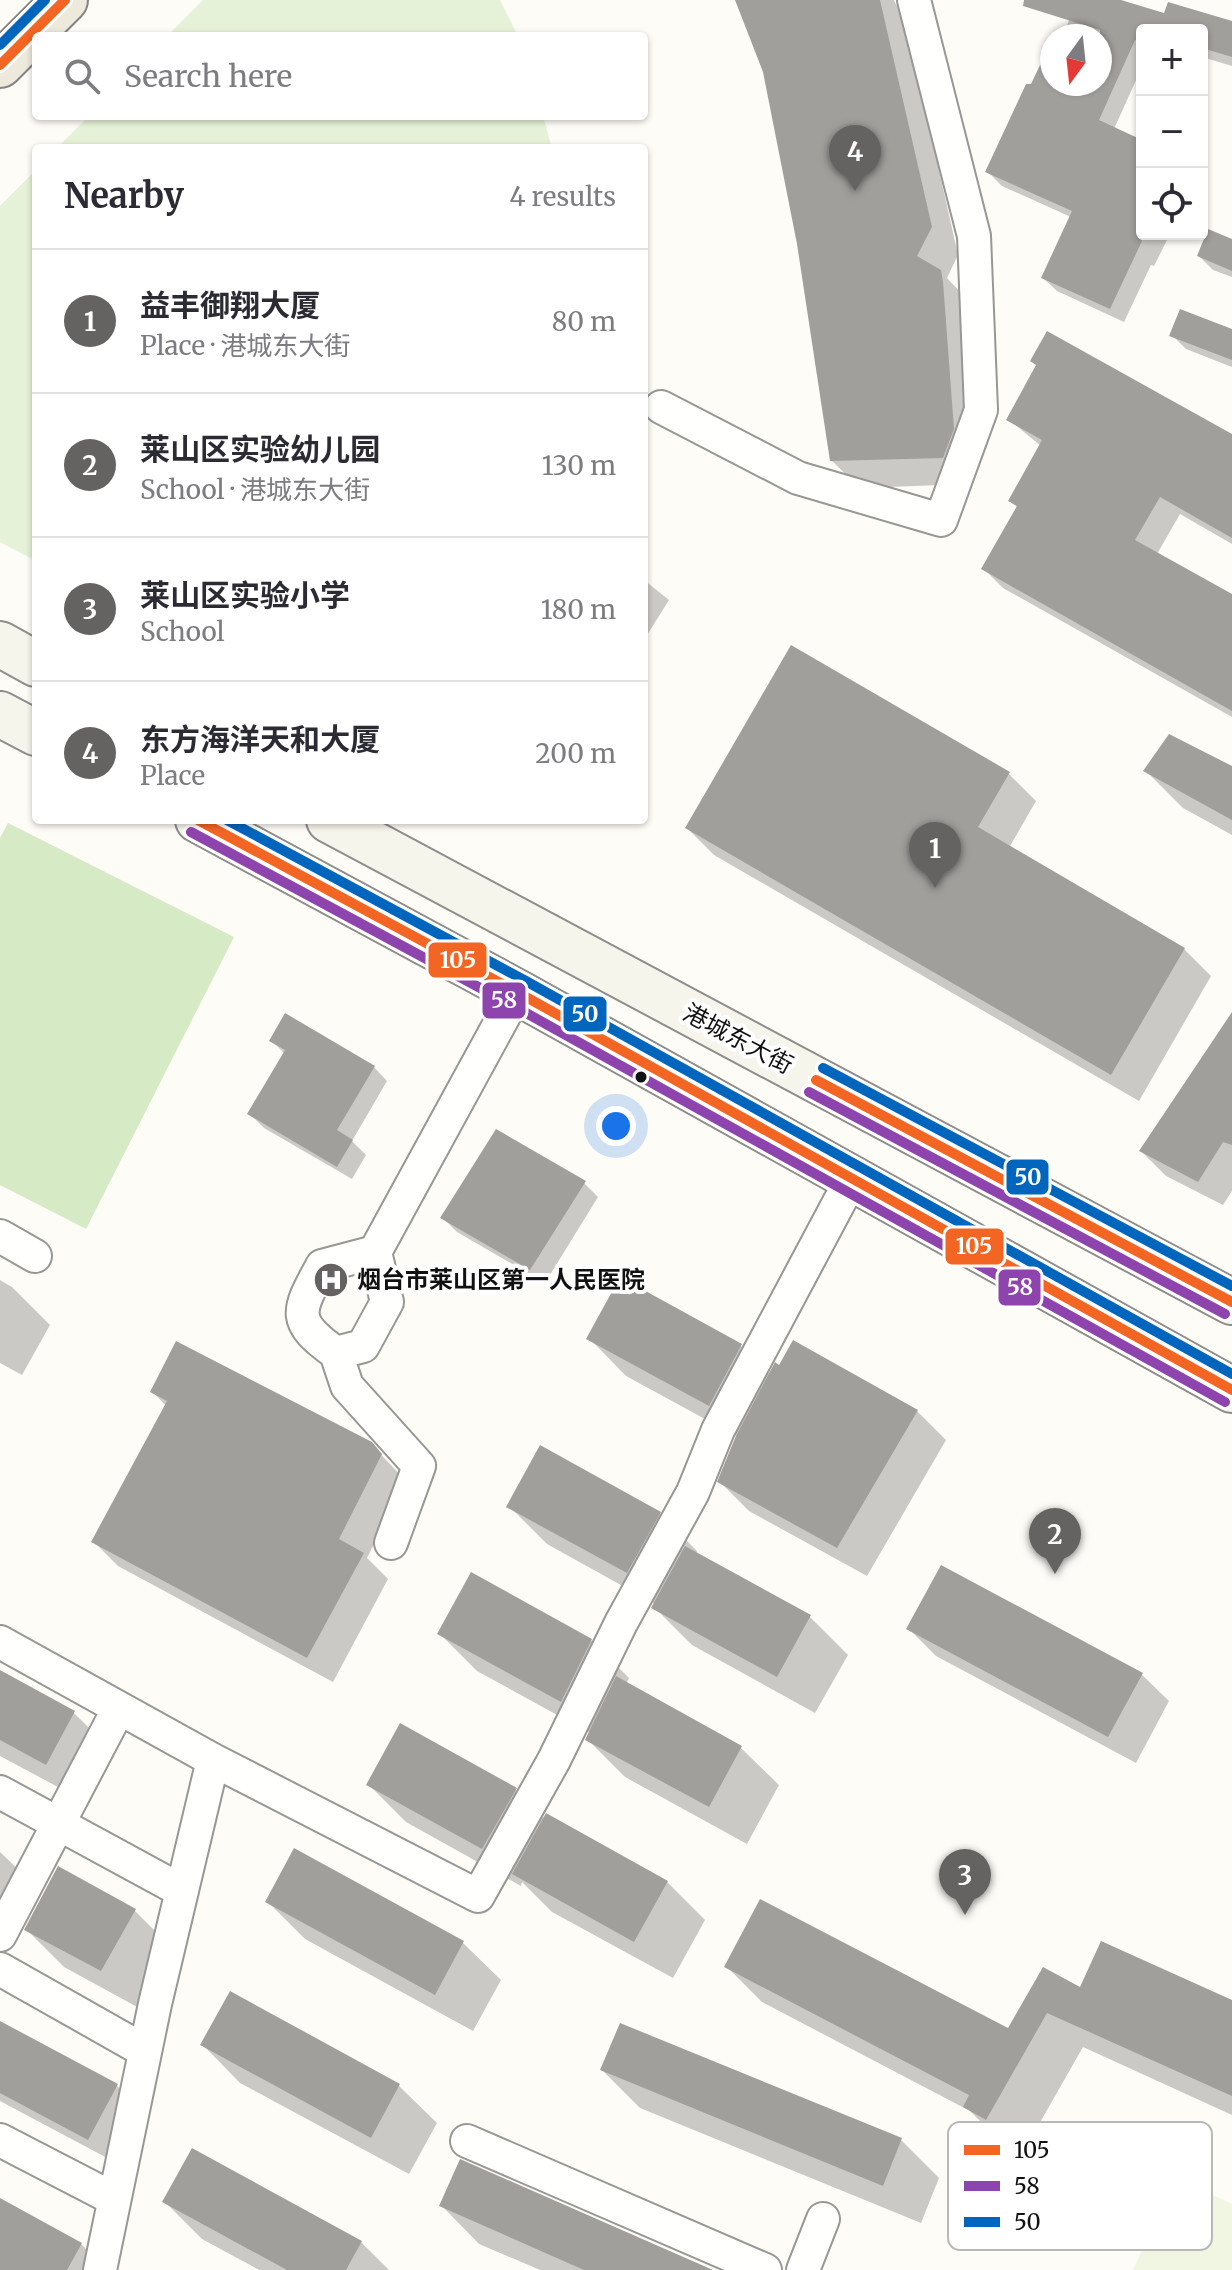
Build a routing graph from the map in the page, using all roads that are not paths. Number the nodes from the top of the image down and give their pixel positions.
1 (65, 0) edge
2 (914, 0) edge
3 (33, 32) edge
4 (32, 33) edge
5 (0, 65) edge
6 (661, 407) dead end
7 (0, 644) edge
8 (32, 662) edge
9 (0, 714) edge
10 (32, 731) edge
11 (205, 824) edge
12 (336, 824) edge
13 (517, 992) junction
14 (851, 1180) junction
15 (0, 1236) edge
16 (375, 1252) junction
17 (35, 1256) dead end
18 (1232, 1302) edge
19 (336, 1353) junction
20 (1232, 1390) edge
21 (391, 1543) dead end
22 (0, 1642) edge
23 (119, 1708) junction
24 (213, 1760) junction
25 (0, 1792) edge
26 (59, 1825) junction
27 (182, 1891) junction
28 (0, 1935) edge
29 (0, 1969) edge
30 (145, 2051) junction
31 (0, 2140) edge
32 (467, 2141) dead end
33 (114, 2199) junction
34 (823, 2219) dead end
35 (100, 2270) edge
36 (765, 2270) edge
37 (803, 2270) edge

1 - 3 main road
2 - 6 street
4 - 5 main road
7 - 8 main road
9 - 10 main road
11 - 13 main road
12 - 18 main road, 港城东大街
13 - 14 main road
13 - 16 street
14 - 20 main road
14 - 24 street
15 - 17 street
16 - 19 street
16 - 19 street
19 - 21 street
22 - 23 street
23 - 24 street
23 - 26 street
24 - 27 street
25 - 26 street
26 - 27 street
26 - 28 street
27 - 30 street
29 - 30 street
30 - 33 street
31 - 33 street
32 - 36 street
33 - 35 street
34 - 37 street

